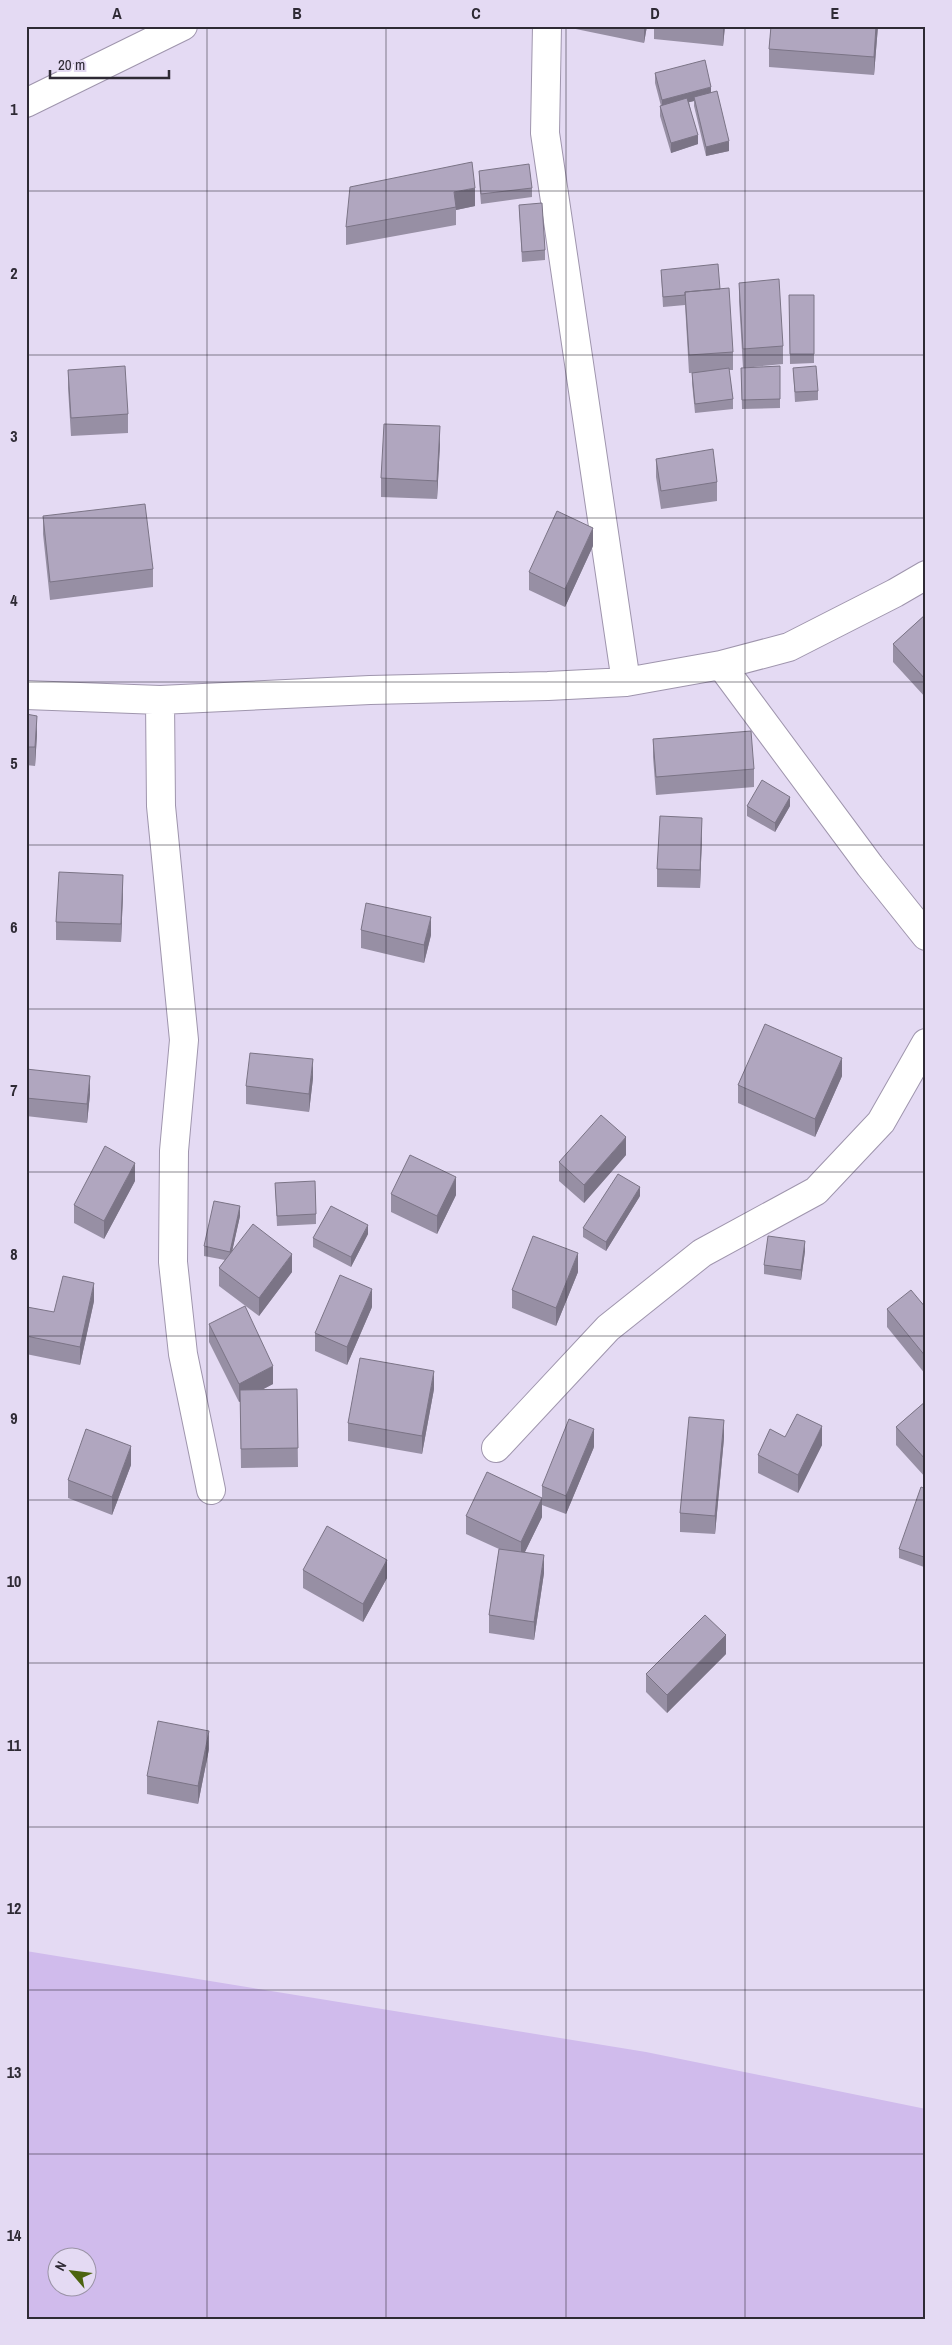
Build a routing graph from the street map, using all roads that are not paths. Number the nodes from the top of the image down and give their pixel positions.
1 (183, 26) edge
2 (547, 26) edge
3 (26, 103) edge
4 (926, 575) edge
5 (721, 666) junction
6 (626, 682) junction
7 (26, 695) edge
8 (160, 700) junction
9 (926, 936) edge
10 (926, 1043) edge
11 (496, 1448) dead end
12 (211, 1490) dead end

1 - 3 street
2 - 6 street
4 - 5 street
5 - 6 street
5 - 9 street
6 - 8 street
7 - 8 street
8 - 12 street
10 - 11 street

